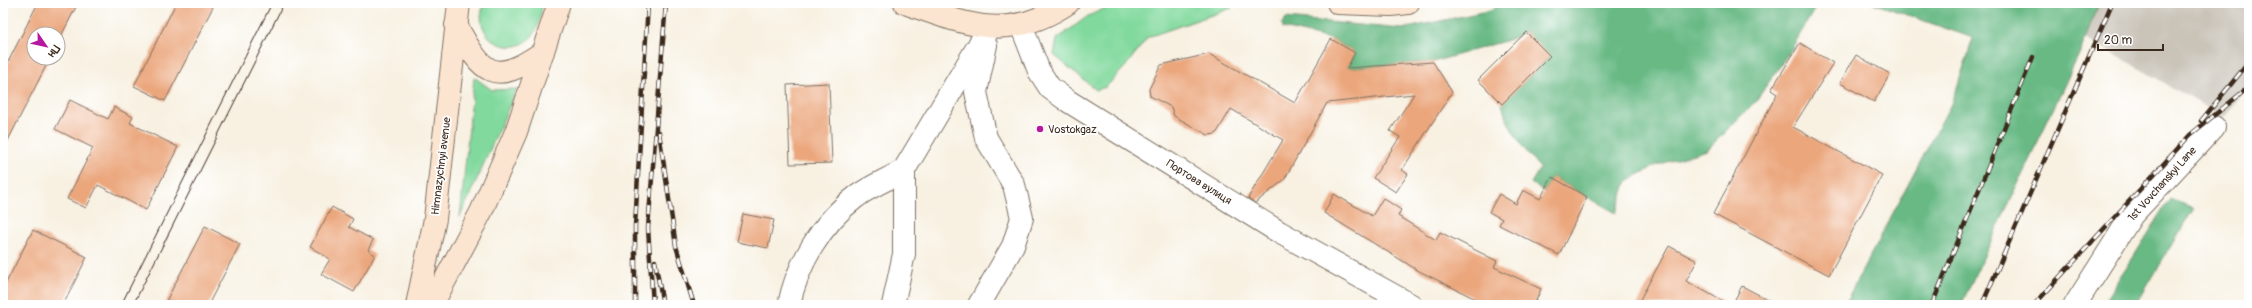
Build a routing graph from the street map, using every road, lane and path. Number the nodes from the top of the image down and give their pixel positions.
1 (459, 3) edge
2 (559, 3) edge
3 (905, 3) edge
4 (1068, 3) edge
5 (1338, 3) edge
6 (1408, 3) edge
7 (456, 25) junction
8 (1022, 25) junction
9 (989, 28) junction
10 (544, 52) junction
11 (2214, 127) dead end
12 (904, 170) junction
13 (417, 305) edge
14 (432, 305) edge
15 (789, 305) edge
16 (893, 305) edge
17 (979, 305) edge
18 (1411, 305) edge
19 (2075, 305) edge

1 - 7 main road, Himnazychnyi avenue
2 - 10 main road
3 - 9 main road
4 - 8 main road
5 - 6 main road
7 - 10 main road
7 - 13 main road, Himnazychnyi avenue
8 - 9 main road
8 - 18 street, Портова вулиця
9 - 12 street
9 - 17 street
10 - 14 main road
11 - 19 street, 1st Vovchanskyi Lane
12 - 15 street
12 - 16 street

